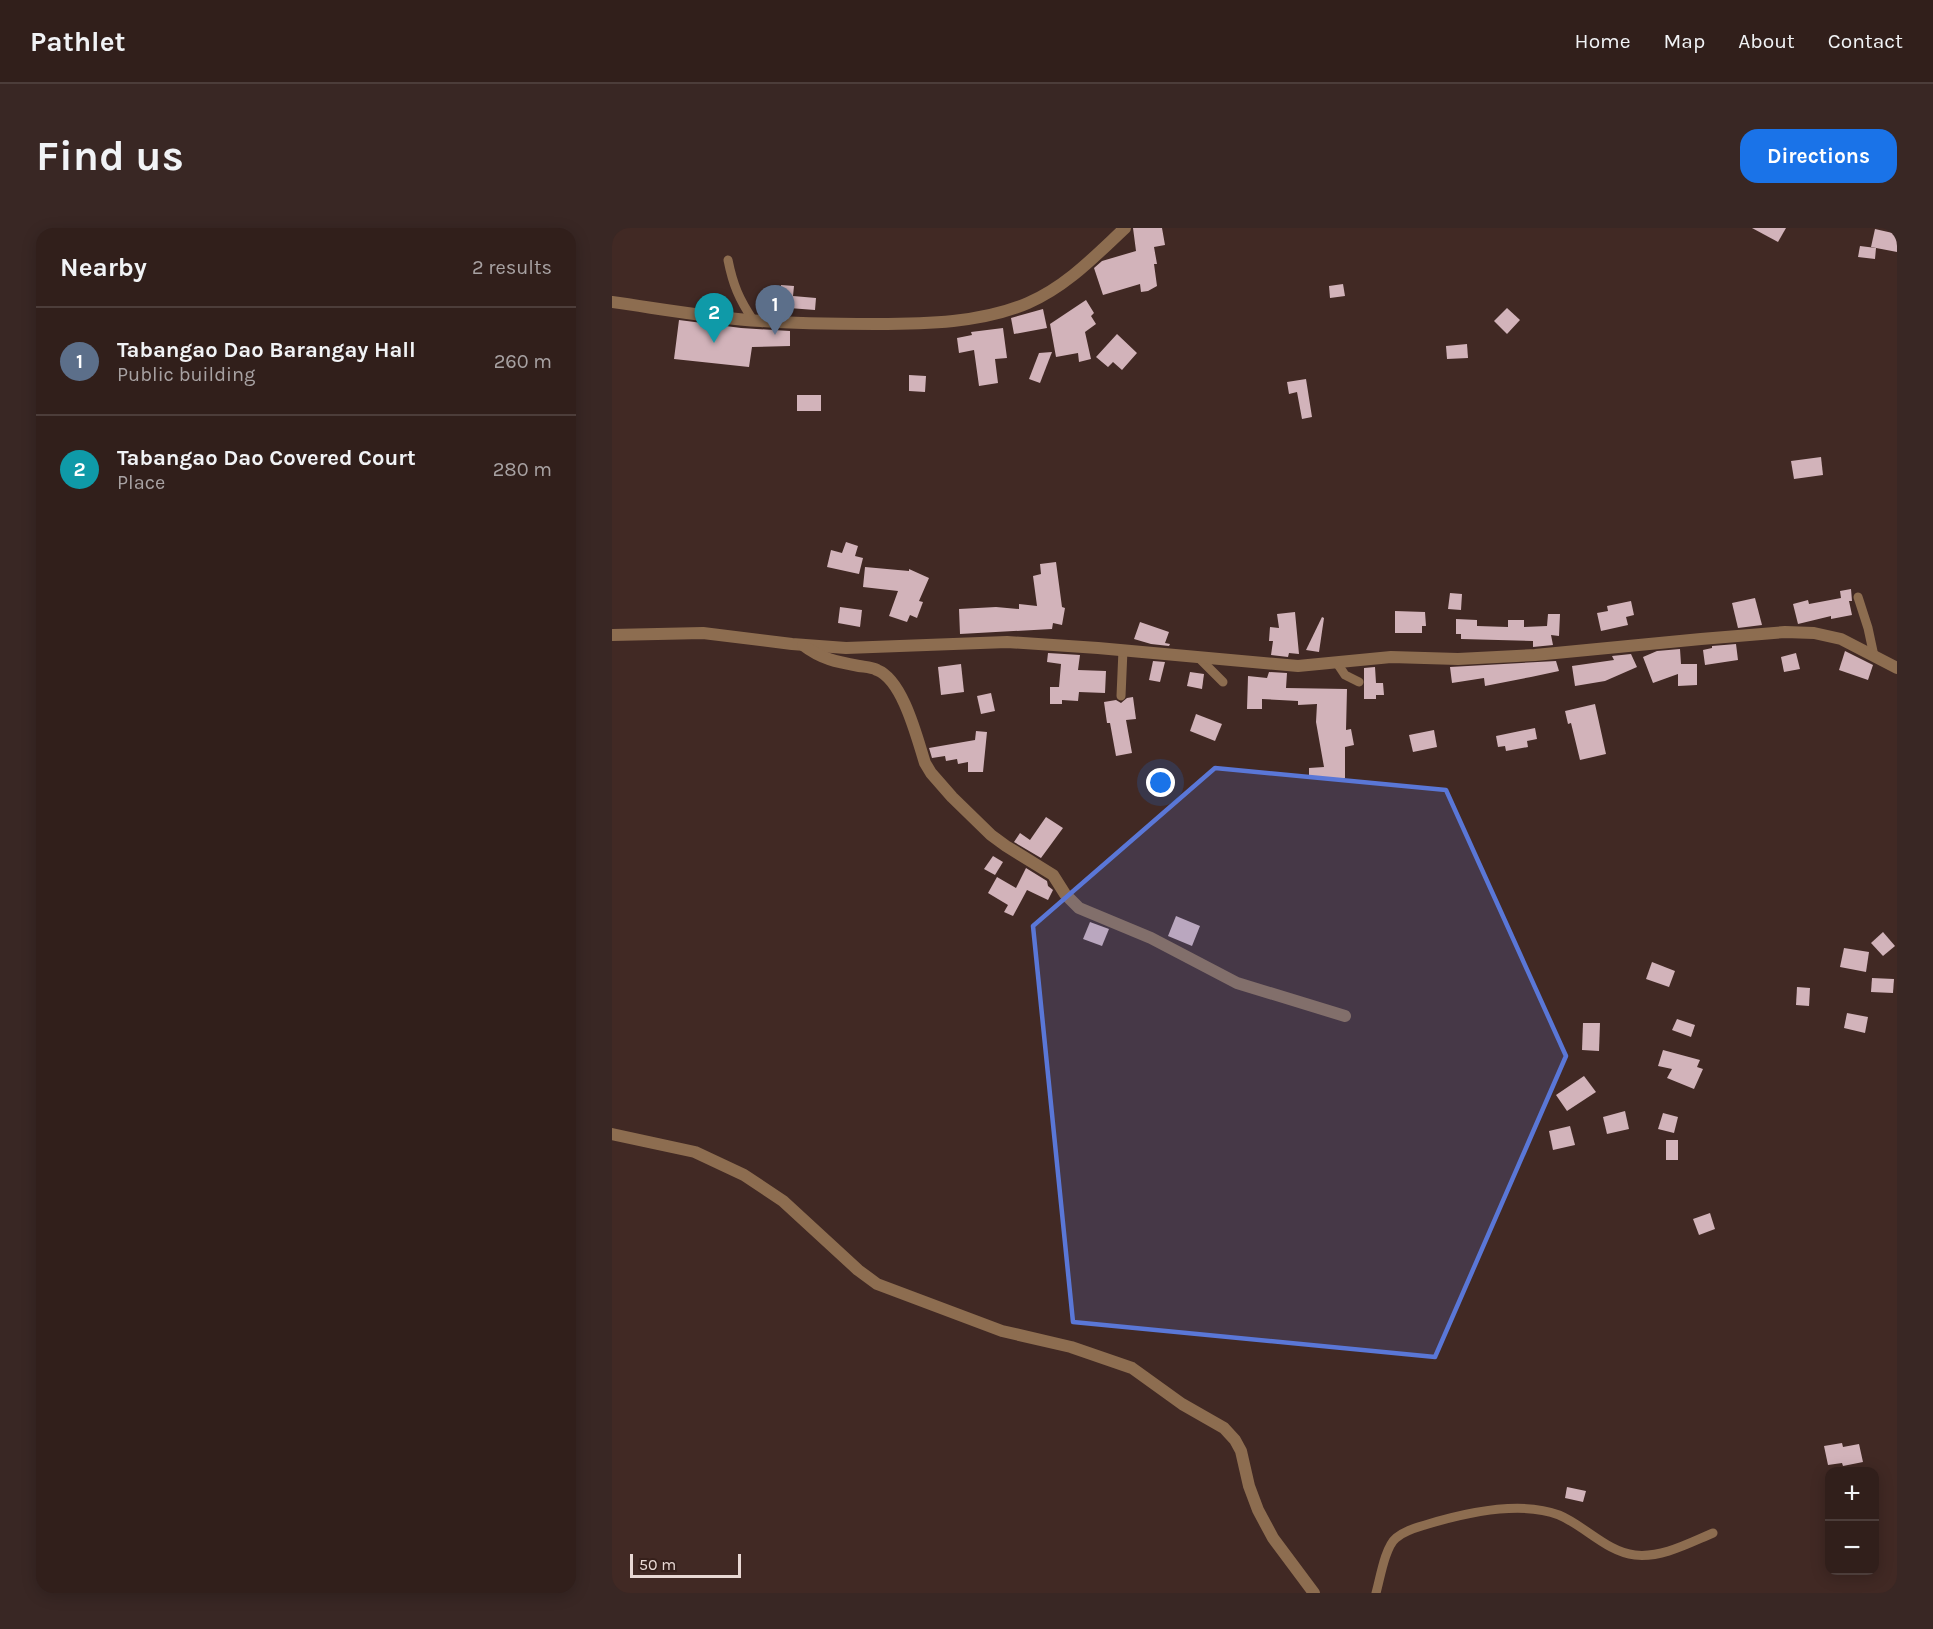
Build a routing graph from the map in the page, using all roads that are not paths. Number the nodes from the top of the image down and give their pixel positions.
1 (1125, 228) edge
2 (728, 260) dead end
3 (612, 302) edge
4 (753, 320) junction
5 (1858, 597) dead end
6 (612, 635) edge
7 (803, 645) junction
8 (1123, 650) junction
9 (1874, 656) junction
10 (1199, 658) junction
11 (1336, 663) junction
12 (1897, 668) edge
13 (1223, 682) dead end
14 (1359, 682) dead end
15 (1121, 696) dead end
16 (1345, 1016) dead end
17 (612, 1134) edge
18 (1713, 1533) dead end
19 (1314, 1593) edge
20 (1376, 1593) edge

1 - 4 street
2 - 4 lane
3 - 4 street
5 - 9 lane
6 - 7 street
7 - 8 street
7 - 16 street
8 - 10 street
8 - 15 lane
9 - 11 street
9 - 12 street
10 - 11 street
10 - 13 lane
11 - 14 lane
17 - 19 street
18 - 20 lane

